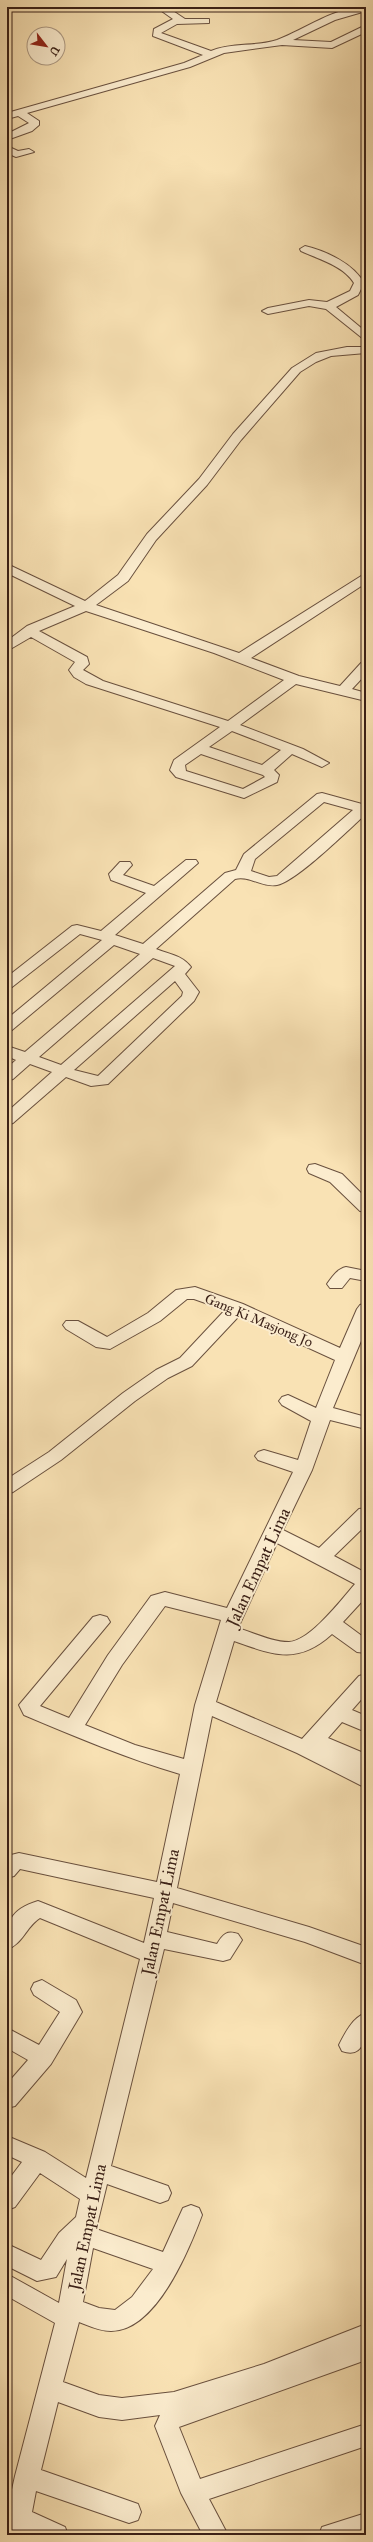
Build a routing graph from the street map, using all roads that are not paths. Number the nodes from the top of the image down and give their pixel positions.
1 (161, 7) edge
2 (325, 7) edge
3 (366, 8) edge
4 (332, 18) junction
5 (206, 21) dead end
6 (178, 22) junction
7 (366, 28) edge
8 (283, 42) junction
9 (209, 54) junction
10 (18, 112) junction
11 (7, 116) edge
12 (7, 137) edge
13 (7, 149) edge
14 (29, 152) dead end
15 (304, 249) dead end
16 (329, 306) junction
17 (268, 311) dead end
18 (366, 338) edge
19 (366, 350) edge
20 (7, 568) edge
21 (365, 580) edge
22 (85, 606) junction
23 (31, 632) junction
24 (7, 647) edge
25 (241, 658) junction
26 (366, 666) edge
27 (294, 679) junction
28 (342, 692) junction
29 (366, 697) edge
30 (227, 726) junction
31 (198, 748) junction
32 (290, 749) junction
33 (322, 763) dead end
34 (264, 771) junction
35 (365, 808) edge
36 (191, 863) dead end
37 (125, 866) dead end
38 (244, 874) junction
39 (156, 892) junction
40 (108, 937) junction
41 (148, 951) junction
42 (176, 974) junction
43 (7, 984) edge
44 (7, 1027) edge
45 (7, 1051) edge
46 (28, 1059) junction
47 (64, 1071) junction
48 (7, 1076) edge
49 (7, 1120) edge
50 (315, 1170) dead end
51 (366, 1207) edge
52 (366, 1276) edge
53 (336, 1284) dead end
54 (236, 1308) junction
55 (366, 1309) edge
56 (72, 1324) dead end
57 (354, 1346) edge
58 (288, 1401) dead end
59 (323, 1415) junction
60 (366, 1423) edge
61 (264, 1456) dead end
62 (303, 1470) junction
63 (7, 1488) edge
64 (366, 1514) edge
65 (274, 1533) junction
66 (321, 1557) junction
67 (366, 1581) edge
68 (366, 1584) edge
69 (100, 1622) dead end
70 (331, 1622) junction
71 (230, 1623) junction
72 (364, 1647) dead end
73 (366, 1681) edge
74 (205, 1705) junction
75 (340, 1712) junction
76 (366, 1725) edge
77 (73, 1728) junction
78 (309, 1744) junction
79 (366, 1762) edge
80 (191, 1770) junction
81 (366, 1780) edge
82 (7, 1870) edge
83 (164, 1892) junction
84 (231, 1940) dead end
85 (7, 1942) edge
86 (153, 1947) junction
87 (366, 1956) edge
88 (42, 1989) dead end
89 (366, 2022) edge
90 (7, 2037) edge
91 (350, 2045) dead end
92 (43, 2058) junction
93 (7, 2099) edge
94 (7, 2145) edge
95 (37, 2159) junction
96 (98, 2171) junction
97 (160, 2193) dead end
98 (92, 2194) junction
99 (7, 2200) edge
100 (191, 2215) dead end
101 (85, 2229) junction
102 (7, 2254) edge
103 (168, 2264) junction
104 (7, 2284) edge
105 (69, 2313) junction
106 (366, 2334) edge
107 (366, 2349) edge
108 (50, 2388) junction
109 (366, 2435) edge
110 (27, 2476) junction
111 (193, 2493) junction
112 (129, 2512) dead end
113 (366, 2525) edge
114 (16, 2527) edge
115 (56, 2535) edge
116 (216, 2535) edge
117 (331, 2535) edge

1 - 6 street
2 - 4 street
3 - 4 street
4 - 8 street
5 - 6 street
6 - 9 street
7 - 8 street
8 - 9 street
9 - 10 street
10 - 11 street
10 - 12 street
13 - 14 street
15 - 16 street
16 - 17 street
16 - 18 street
19 - 22 street
20 - 22 street
21 - 25 street
22 - 23 street
22 - 25 street
23 - 24 street
23 - 30 street
25 - 27 street
26 - 28 street
27 - 28 street
27 - 30 street
28 - 29 street
30 - 31 street
30 - 32 street
31 - 34 street
31 - 34 street
32 - 33 street
32 - 34 street
35 - 38 street
35 - 38 street
36 - 39 street
37 - 39 street
38 - 41 street
39 - 40 street
40 - 41 street
40 - 43 street
40 - 44 street
41 - 42 street
41 - 46 street
42 - 47 street
42 - 47 street
45 - 46 street
46 - 47 street
46 - 48 street
47 - 49 street
50 - 51 street
52 - 53 street
54 - 56 street, Gang Ki Masjong Jo
54 - 57 street, Gang Ki Masjong Jo
54 - 63 street
55 - 57 street, Jalan Empat Lima
57 - 59 street, Jalan Empat Lima
58 - 59 street
59 - 60 street
59 - 62 street, Jalan Empat Lima
61 - 62 street
62 - 65 street, Jalan Empat Lima
64 - 66 street
65 - 66 street
65 - 71 street, Jalan Empat Lima
66 - 67 street
68 - 70 street
69 - 77 street
70 - 71 street
70 - 72 street
71 - 74 street, Jalan Empat Lima
71 - 77 street
73 - 75 street
74 - 78 street
74 - 80 street, Jalan Empat Lima
75 - 76 street
75 - 78 street
77 - 80 street
78 - 79 street
78 - 81 street
80 - 83 street, Jalan Empat Lima
82 - 83 street
83 - 86 street, Jalan Empat Lima
83 - 87 street
84 - 86 street
85 - 86 street
86 - 96 street, Jalan Empat Lima
88 - 92 street
89 - 91 street
90 - 92 street
92 - 93 street
94 - 95 street
95 - 98 street
95 - 99 street
96 - 97 street
96 - 98 street, Jalan Empat Lima
98 - 101 street, Jalan Empat Lima
100 - 103 street
101 - 102 street
101 - 103 street
101 - 105 street, Jalan Empat Lima
103 - 105 street
104 - 105 street
105 - 108 street, Jalan Empat Lima
106 - 108 street
107 - 111 street
108 - 110 street, Jalan Empat Lima
109 - 111 street
110 - 112 street
110 - 114 street, Jalan Empat Lima
111 - 116 street
113 - 117 street
114 - 115 street

